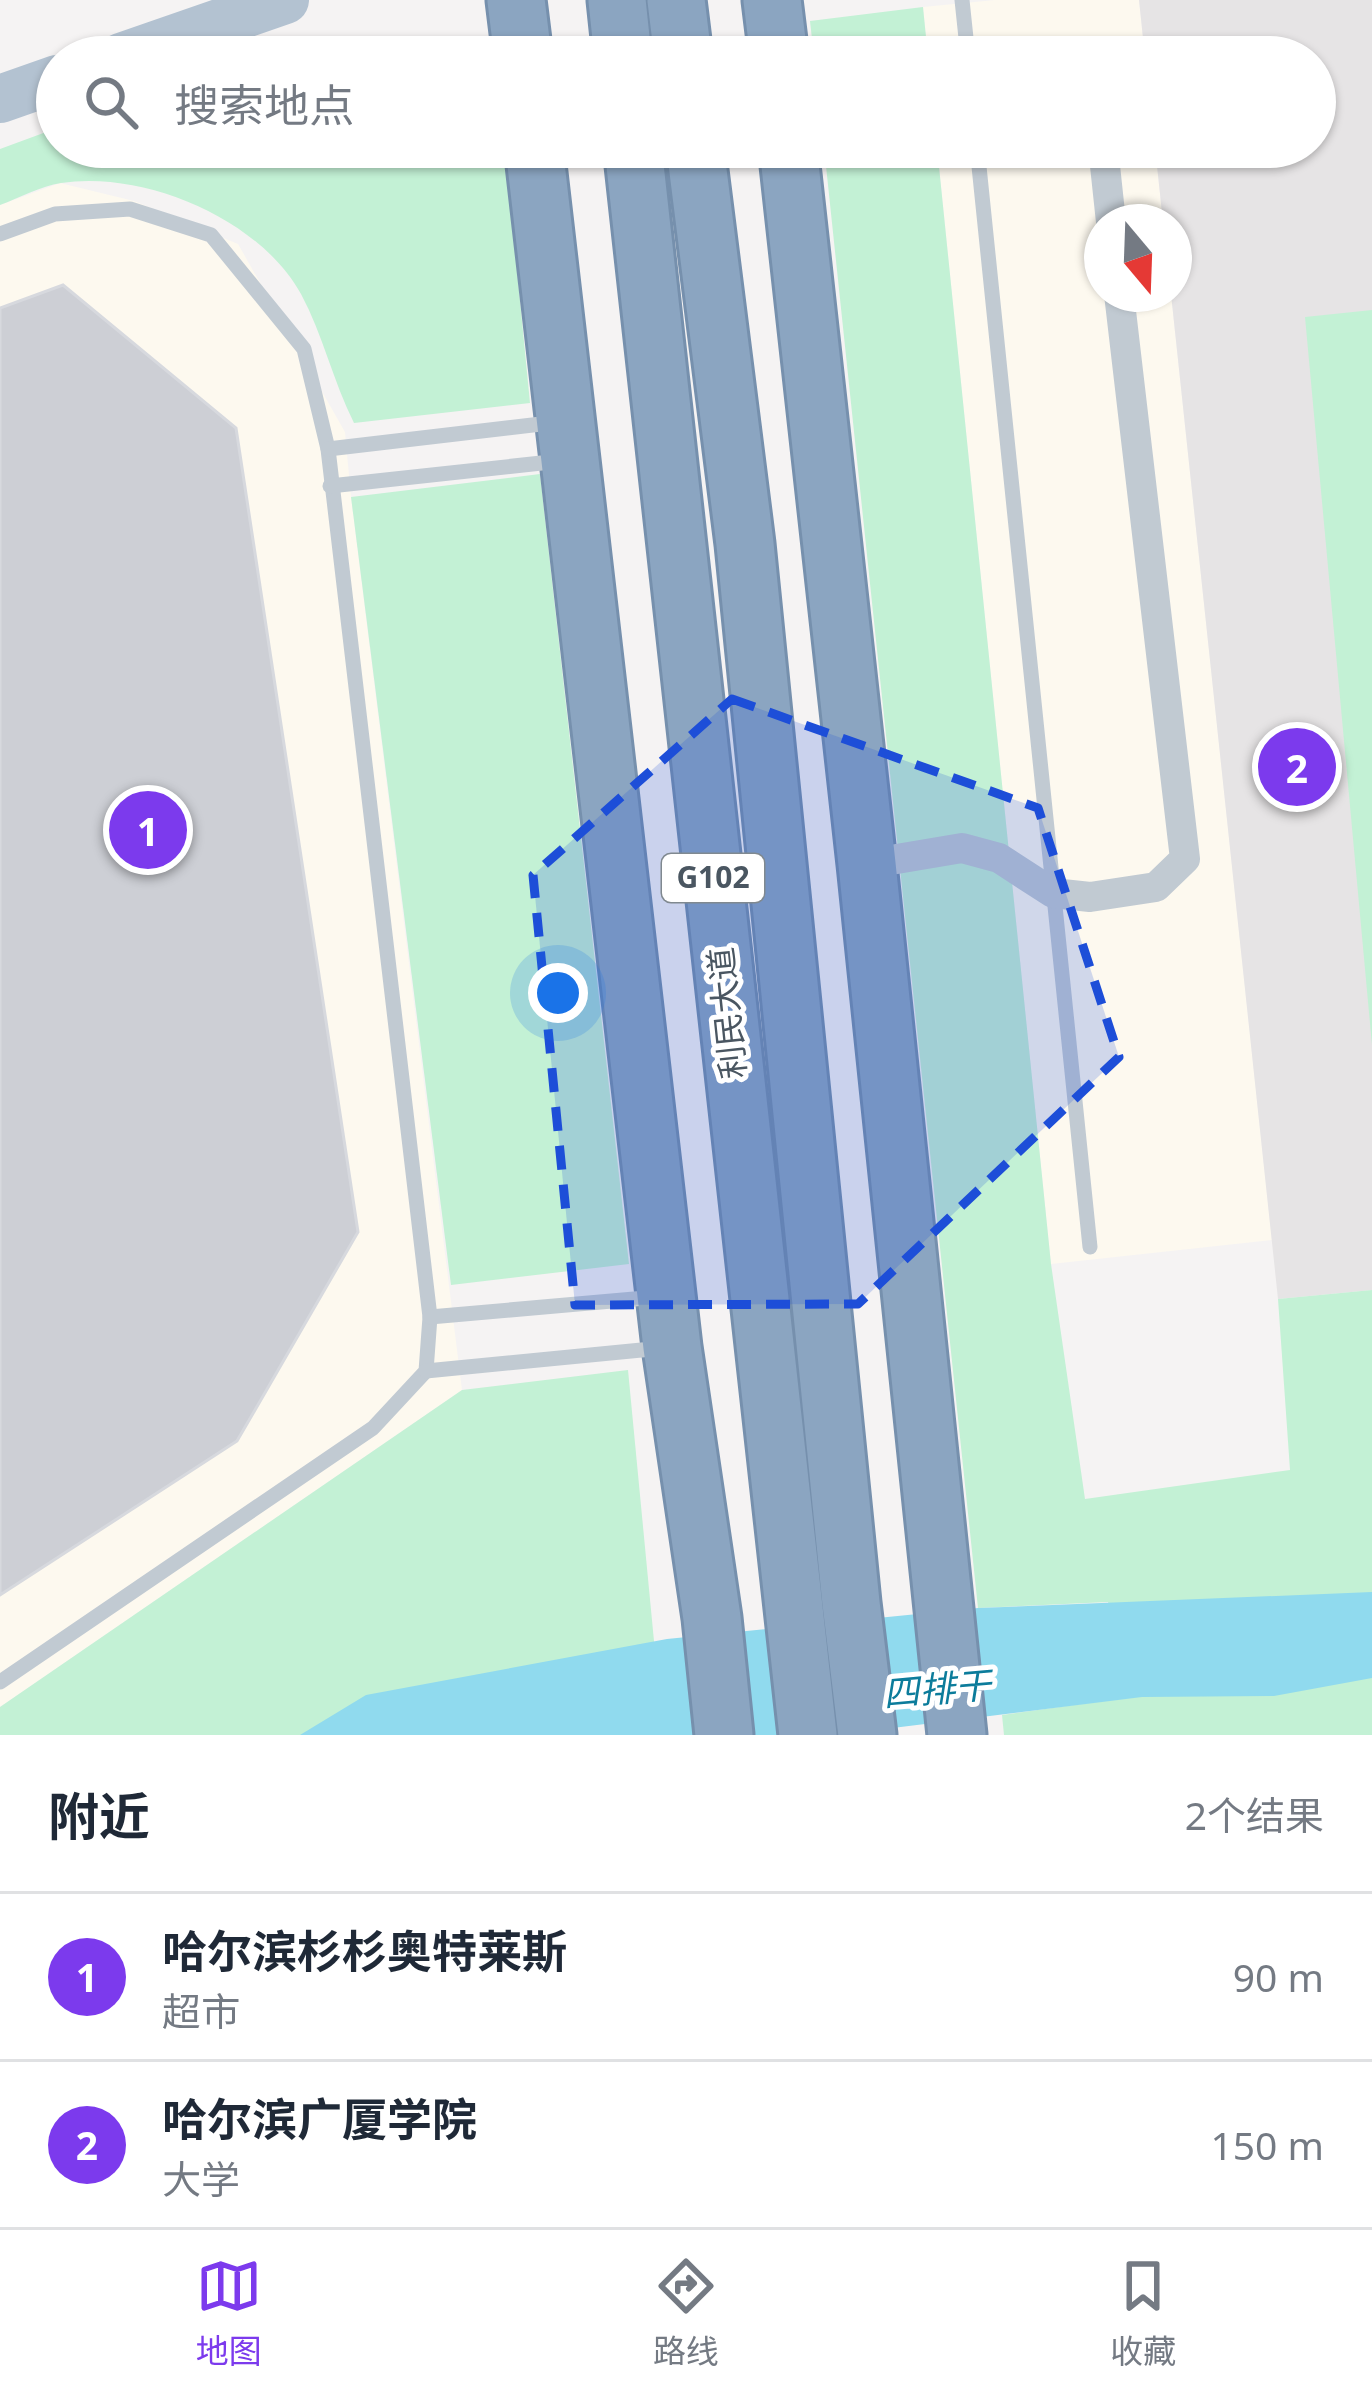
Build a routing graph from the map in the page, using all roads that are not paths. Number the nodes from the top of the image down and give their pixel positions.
1 (285, 0) edge
2 (516, 0) edge
3 (617, 0) edge
4 (676, 0) edge
5 (772, 0) edge
6 (962, 0) edge
7 (181, 36) edge
8 (520, 36) edge
9 (621, 36) edge
10 (680, 36) edge
11 (776, 36) edge
12 (966, 36) edge
13 (36, 86) edge
14 (0, 99) edge
15 (537, 168) edge
16 (635, 168) edge
17 (698, 168) edge
18 (790, 168) edge
19 (979, 168) edge
20 (1105, 168) edge
21 (1109, 204) edge
22 (0, 234) edge
23 (1121, 312) edge
24 (569, 440) junction
25 (328, 449) junction
26 (330, 486) junction
27 (867, 864) junction
28 (1054, 892) junction
29 (1090, 1247) dead end
30 (430, 1317) junction
31 (669, 1322) junction
32 (426, 1371) junction
33 (0, 1682) edge
34 (724, 1735) edge
35 (808, 1735) edge
36 (867, 1735) edge
37 (957, 1735) edge

1 - 7 main road
2 - 8 highway
3 - 9 highway
4 - 10 highway
5 - 11 highway
6 - 12 lane
13 - 14 main road
15 - 24 highway
16 - 35 highway, 利民大道 / G102
17 - 36 highway, 利民大道 / G102
18 - 27 highway
19 - 28 lane
20 - 21 street
22 - 25 lane
23 - 28 street
24 - 25 lane
24 - 26 lane
24 - 31 highway
25 - 26 lane
26 - 30 lane
27 - 28 street
27 - 37 highway
28 - 29 lane
30 - 31 lane
30 - 32 lane
31 - 32 lane
31 - 34 highway
32 - 33 lane

